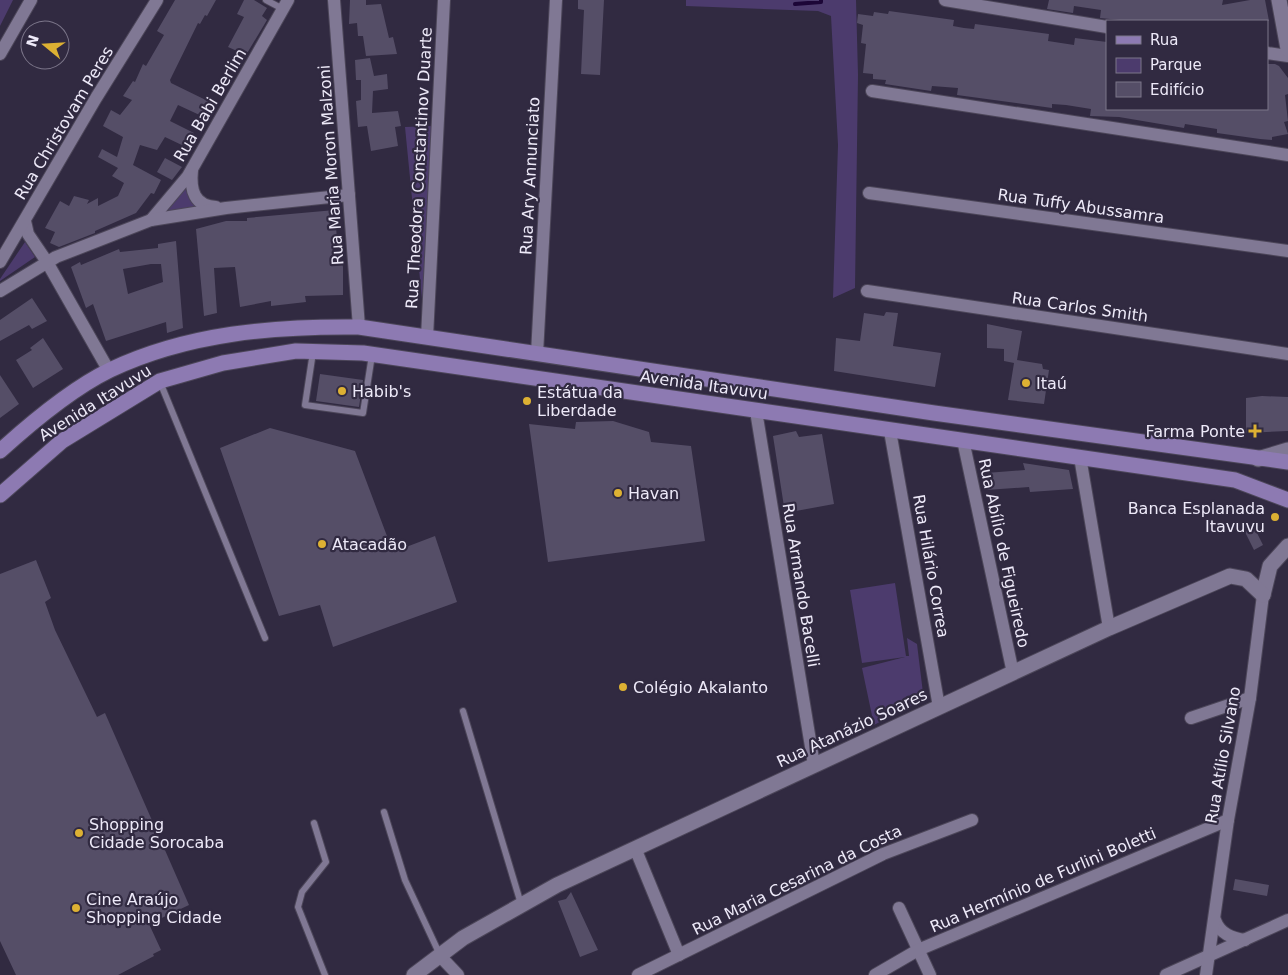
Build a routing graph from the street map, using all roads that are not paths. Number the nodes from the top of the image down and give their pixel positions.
1 (31, 0) edge
2 (157, 0) edge
3 (266, 0) edge
4 (334, 0) edge
5 (444, 0) edge
6 (556, 0) edge
7 (945, 0) edge
8 (1279, 0) edge
9 (286, 5) edge
10 (1106, 27) edge
11 (1288, 49) edge
12 (1268, 53) edge
13 (0, 54) edge
14 (1288, 56) edge
15 (872, 91) dead end
16 (1288, 155) edge
17 (192, 170) junction
18 (869, 193) dead end
19 (349, 195) junction
20 (226, 208) junction
21 (151, 220) junction
22 (25, 221) junction
23 (1288, 251) edge
24 (0, 262) edge
25 (47, 262) junction
26 (0, 291) edge
27 (867, 291) dead end
28 (360, 327) junction
29 (427, 337) junction
30 (313, 352) junction
31 (372, 354) junction
32 (537, 354) junction
33 (1288, 354) edge
34 (109, 371) junction
35 (509, 374) junction
36 (160, 381) junction
37 (756, 411) junction
38 (934, 413) junction
39 (890, 431) junction
40 (962, 440) junction
41 (1288, 450) edge
42 (0, 451) edge
43 (1080, 457) junction
44 (1258, 459) junction
45 (1288, 462) edge
46 (30, 468) junction
47 (0, 490) edge
48 (0, 495) edge
49 (1288, 500) edge
50 (1288, 546) edge
51 (1263, 595) junction
52 (1109, 628) junction
53 (265, 638) dead end
54 (1013, 673) junction
55 (1250, 698) junction
56 (940, 707) junction
57 (463, 711) dead end
58 (1191, 718) dead end
59 (814, 765) junction
60 (384, 812) dead end
61 (972, 820) dead end
62 (1228, 820) junction
63 (314, 823) dead end
64 (636, 848) junction
65 (521, 904) junction
66 (899, 908) dead end
67 (1215, 920) junction
68 (1288, 920) edge
69 (1245, 940) junction
70 (918, 950) junction
71 (679, 955) junction
72 (1210, 955) junction
73 (440, 956) junction
74 (325, 975) edge
75 (414, 975) edge
76 (458, 975) edge
77 (638, 975) edge
78 (875, 975) edge
79 (930, 975) edge
80 (1166, 975) edge
81 (1206, 975) edge

1 - 13 street
2 - 22 street, Rua Christovam Peres
3 - 9 lane
4 - 19 street, Rua Maria Moron Malzoni
5 - 29 street, Rua Theodora Constantinov Duarte
6 - 32 street, Rua Ary Annunciato
7 - 10 street
8 - 11 street
9 - 17 street, Rua Babi Berlim
12 - 14 street
15 - 16 street
17 - 20 street
17 - 21 street, Rua Babi Berlim
18 - 23 street, Rua Tuffy Abussamra
19 - 20 street
19 - 28 street, Rua Maria Moron Malzoni
20 - 21 street
21 - 25 street
22 - 24 street, Rua Christovam Peres
22 - 25 street
25 - 26 street
25 - 34 street
27 - 33 street, Rua Carlos Smith
28 - 29 main road, Avenida Itavuvu
28 - 31 main road
28 - 34 main road, Avenida Itavuvu
29 - 32 main road, Avenida Itavuvu
30 - 31 main road, Avenida Itavuvu
30 - 31 lane
30 - 36 main road, Avenida Itavuvu
31 - 35 main road, Avenida Itavuvu
32 - 35 main road
32 - 38 main road, Avenida Itavuvu
34 - 42 main road, Avenida Itavuvu
35 - 37 main road, Avenida Itavuvu
36 - 46 main road, Avenida Itavuvu
36 - 53 lane
37 - 39 main road, Avenida Itavuvu
37 - 59 street, Rua Armando Bacelli
38 - 39 main road
38 - 44 main road, Avenida Itavuvu
39 - 40 main road, Avenida Itavuvu
39 - 56 street, Rua Hilário Correa
40 - 43 main road, Avenida Itavuvu
40 - 54 street, Rua Abílio de Figueiredo
41 - 44 street, Avenida Itavuvu
43 - 49 main road, Avenida Itavuvu
43 - 52 street
44 - 45 main road, Avenida Itavuvu
46 - 47 lane
46 - 48 main road, Avenida Itavuvu
50 - 51 street
51 - 52 street, Rua Atanázio Soares
51 - 55 street, Rua Atílio Silvano
52 - 54 street, Rua Atanázio Soares
54 - 56 street, Rua Atanázio Soares
55 - 58 street
55 - 62 street, Rua Atílio Silvano
56 - 59 street, Rua Atanázio Soares
57 - 65 lane
59 - 64 street, Rua Atanázio Soares
60 - 73 lane
61 - 71 street, Rua Maria Cesarina da Costa
62 - 67 street, Rua Atílio Silvano
62 - 70 street, Rua Hermínio de Furlini Boletti
63 - 74 lane
64 - 65 street, Rua Atanázio Soares
64 - 71 street
65 - 73 street, Rua Atanázio Soares
66 - 70 street
67 - 69 street
67 - 72 street, Rua Atílio Silvano
68 - 69 street
69 - 72 street
70 - 78 street, Rua Hermínio de Furlini Boletti
70 - 79 street
71 - 77 street, Rua Maria Cesarina da Costa
72 - 80 street
72 - 81 street, Rua Atílio Silvano
73 - 75 street, Rua Atanázio Soares
73 - 76 street

